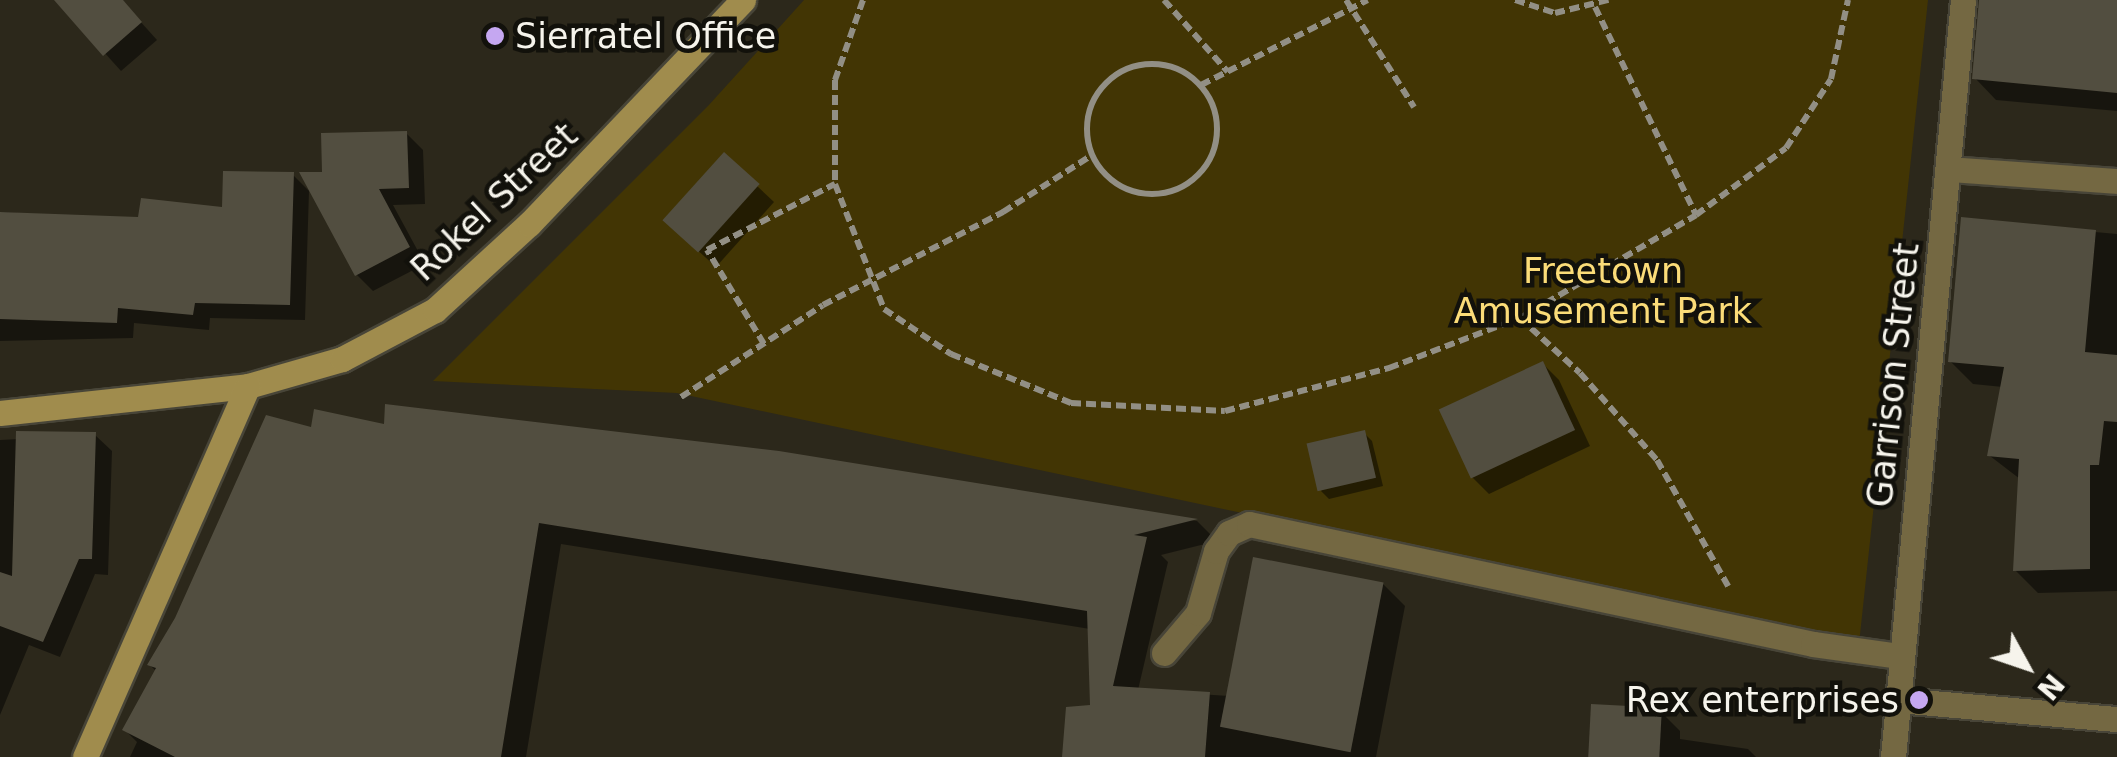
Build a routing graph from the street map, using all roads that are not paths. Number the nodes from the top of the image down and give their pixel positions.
1 (743, 0) edge
2 (1963, 0) edge
3 (1949, 169) junction
4 (2117, 181) edge
5 (248, 386) junction
6 (0, 413) edge
7 (1164, 652) dead end
8 (1900, 656) junction
9 (1898, 700) junction
10 (2117, 720) edge
11 (85, 757) edge
12 (1893, 757) edge

1 - 5 main road, Rokel Street
2 - 3 street, Garrison Street
3 - 4 street
3 - 8 street, Garrison Street
5 - 6 main road, Rokel Street
5 - 11 main road
7 - 8 street
8 - 9 street, Garrison Street
9 - 10 street
9 - 12 street, Garrison Street

